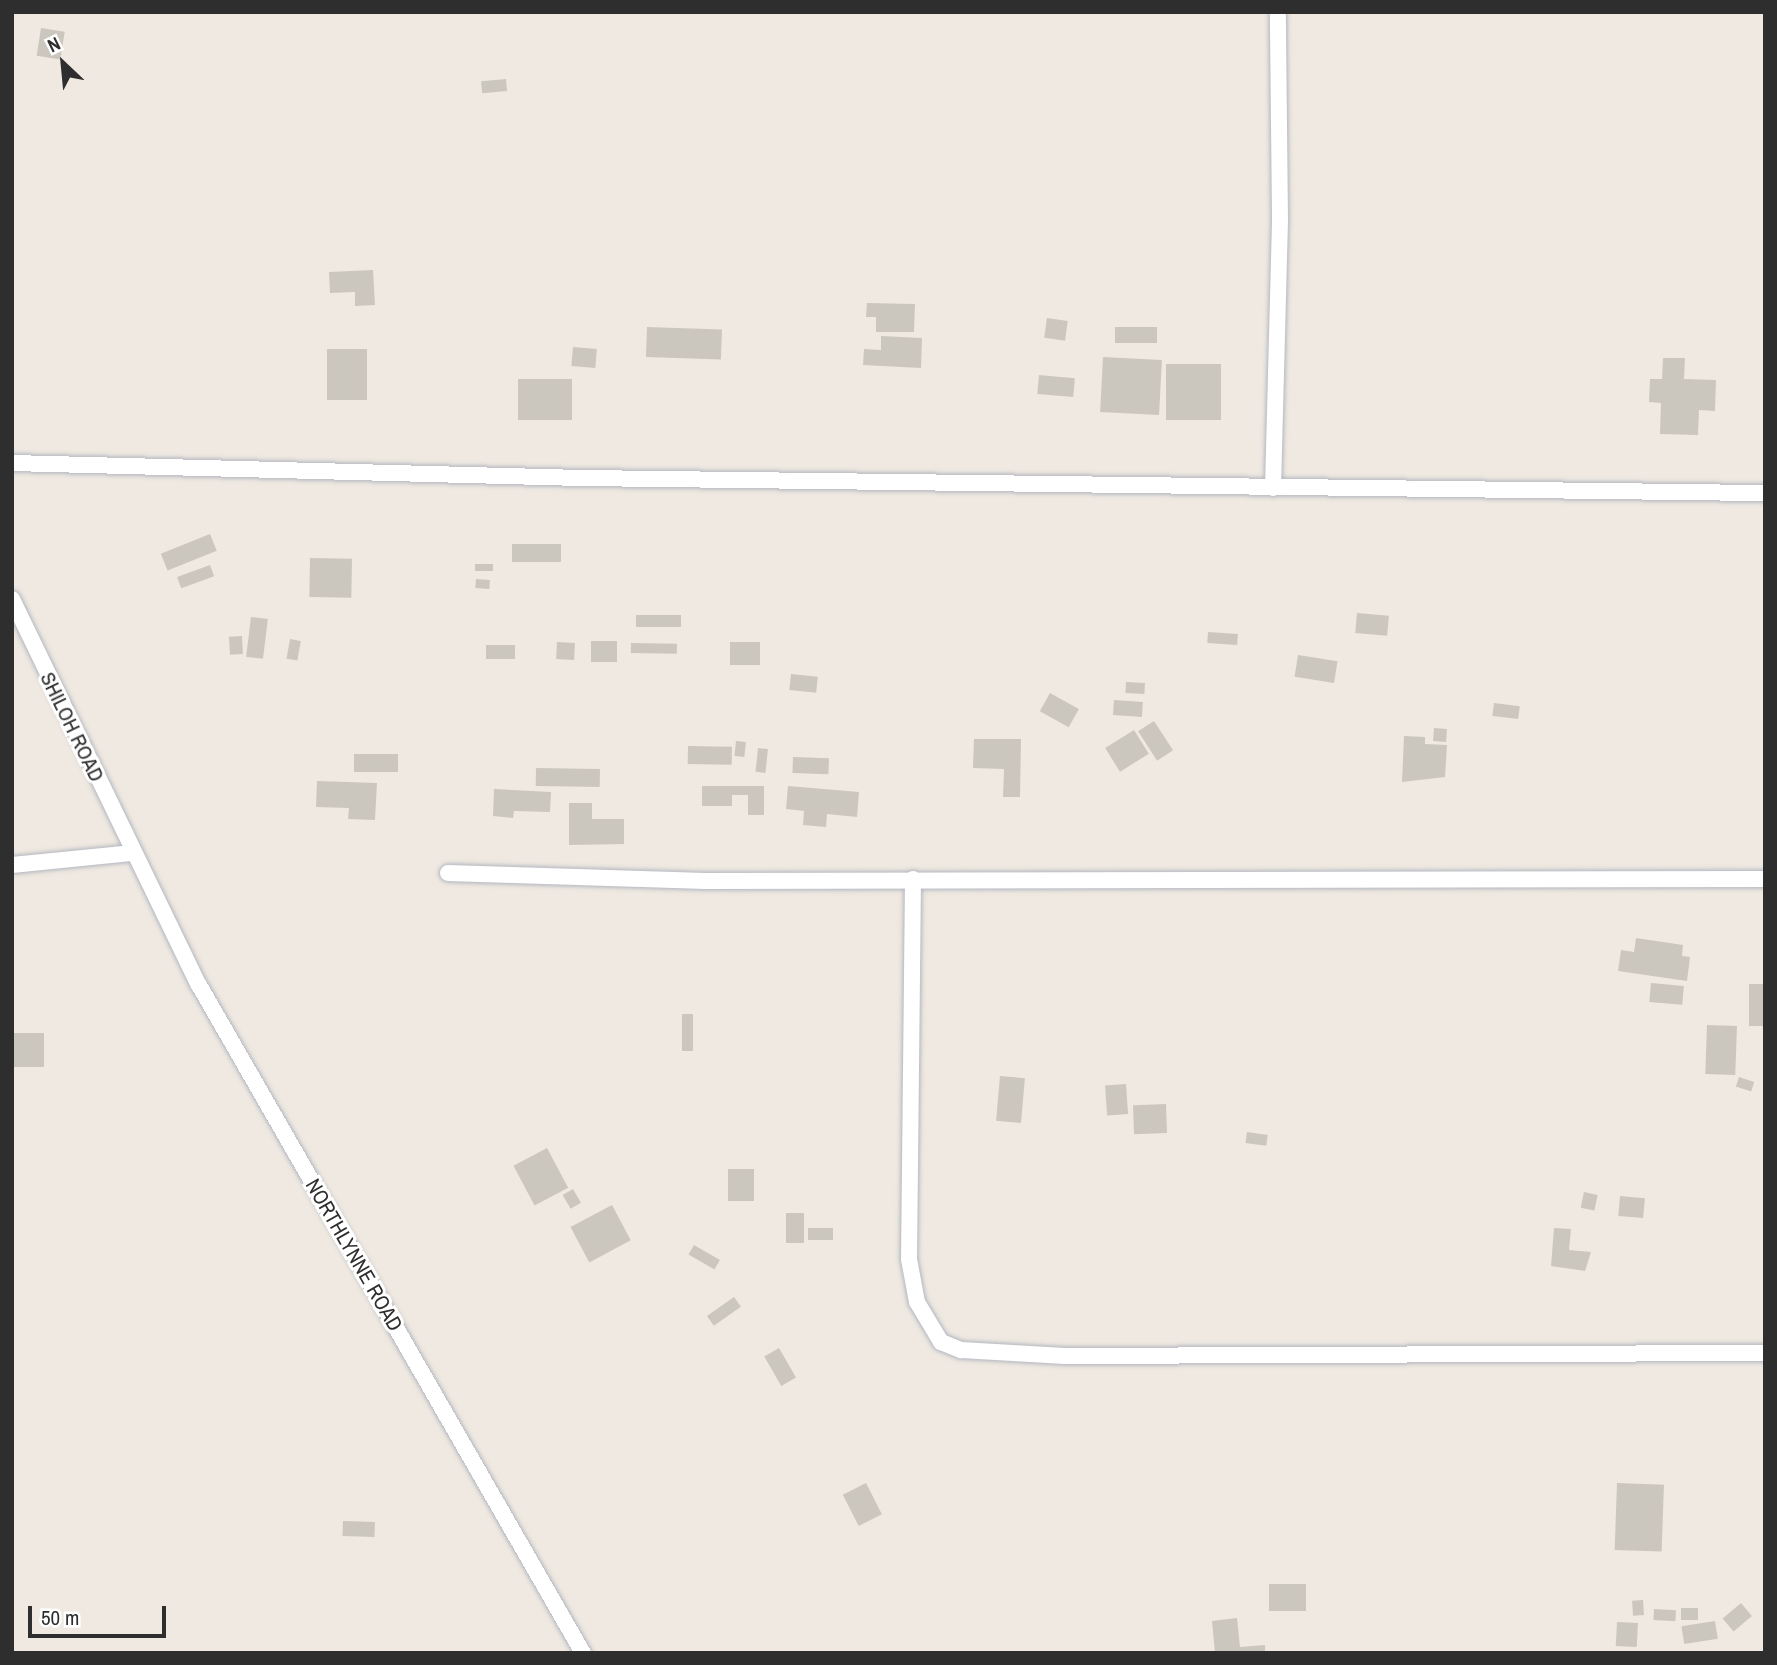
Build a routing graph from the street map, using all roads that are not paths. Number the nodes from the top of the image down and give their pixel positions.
1 (1278, 12) edge
2 (12, 463) edge
3 (1273, 488) junction
4 (1765, 493) edge
5 (12, 599) edge
6 (133, 853) junction
7 (12, 865) edge
8 (448, 873) dead end
9 (913, 879) junction
10 (1765, 879) edge
11 (1765, 1353) edge
12 (583, 1653) edge

1 - 3 street
2 - 3 street
3 - 4 street
5 - 6 street, SHILOH ROAD
6 - 7 street
6 - 12 street, NORTHLYNNE ROAD
8 - 9 street
9 - 10 street
9 - 11 street

